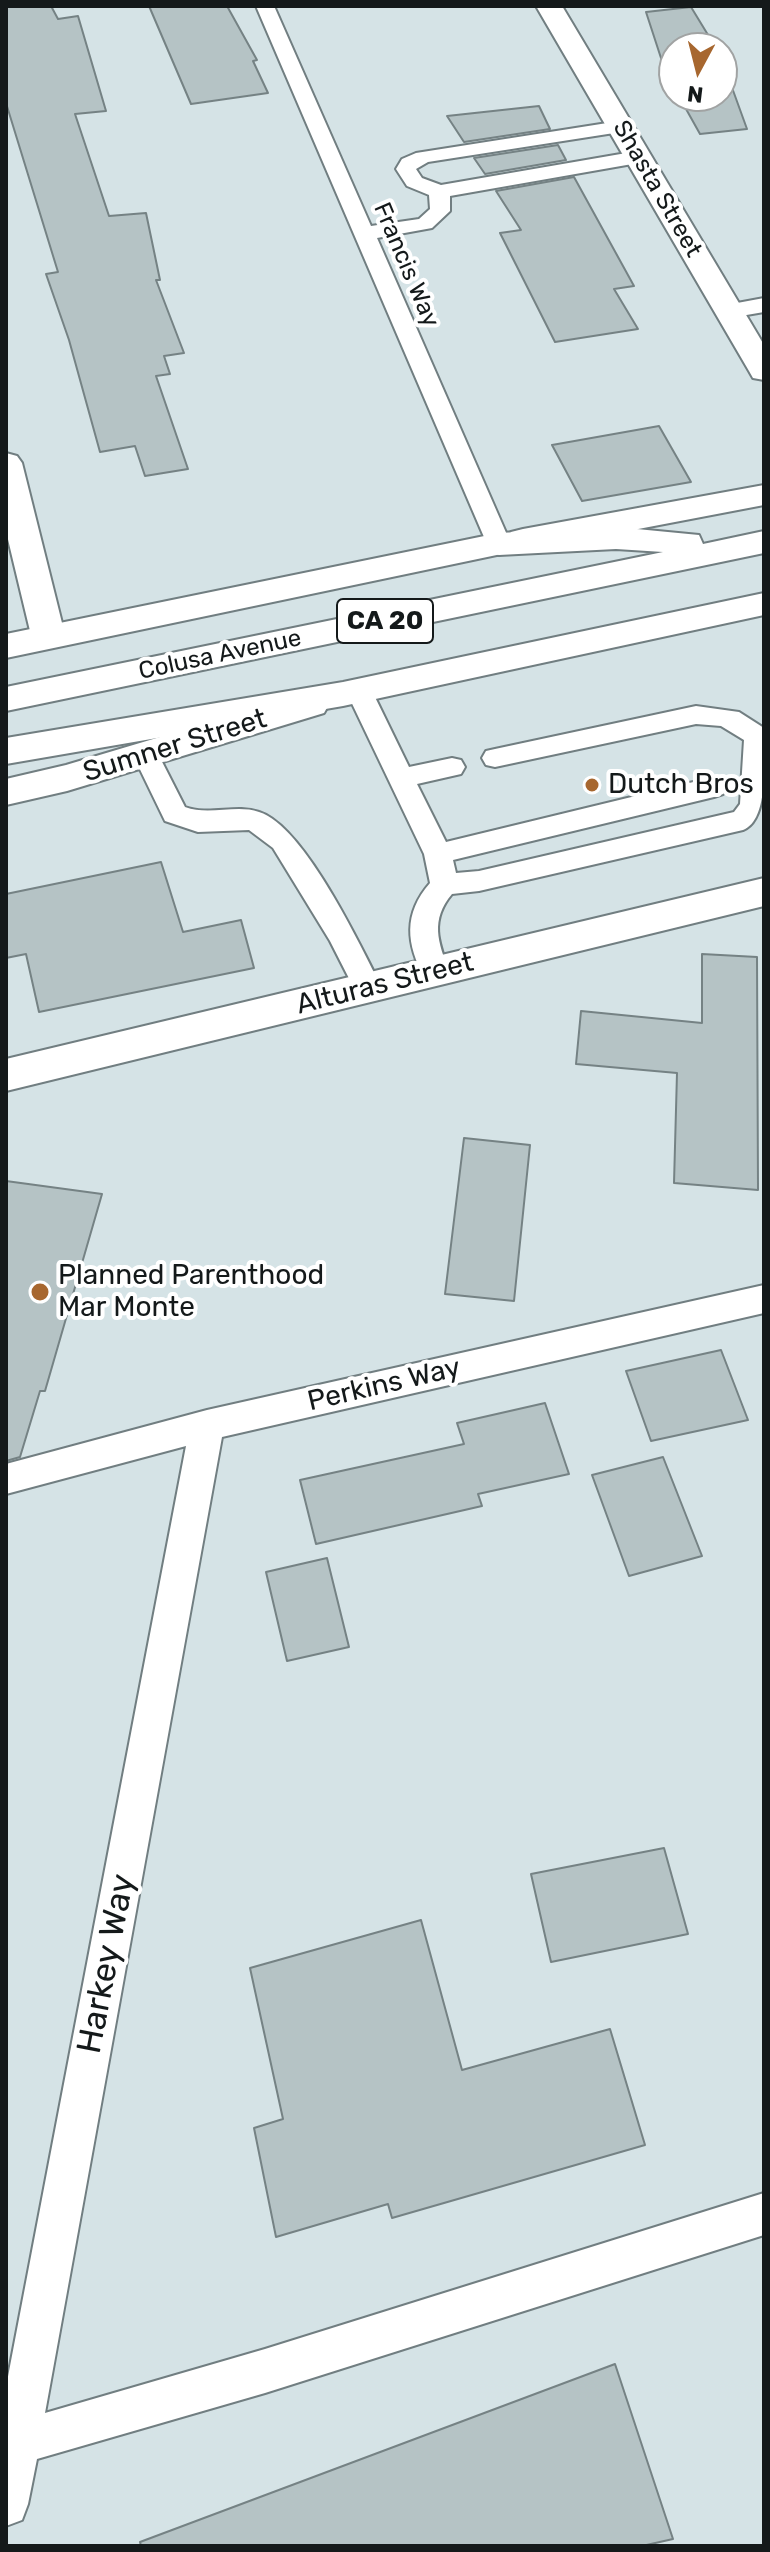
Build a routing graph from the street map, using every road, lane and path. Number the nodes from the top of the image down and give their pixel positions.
1 (265, 6) edge
2 (549, 6) edge
3 (620, 127) junction
4 (638, 157) junction
5 (439, 192) junction
6 (364, 234) junction
7 (764, 305) edge
8 (729, 311) junction
9 (764, 371) edge
10 (6, 463) edge
11 (764, 495) edge
12 (764, 542) edge
13 (499, 544) junction
14 (728, 549) junction
15 (764, 604) edge
16 (48, 635) junction
17 (6, 646) edge
18 (351, 693) junction
19 (6, 699) edge
20 (6, 751) edge
21 (146, 755) junction
22 (495, 758) dead end
23 (452, 767) dead end
24 (400, 778) junction
25 (714, 787) dead end
26 (6, 792) edge
27 (438, 854) junction
28 (444, 885) junction
29 (764, 892) edge
30 (435, 971) junction
31 (368, 988) junction
32 (6, 1075) edge
33 (764, 1299) edge
34 (207, 1425) junction
35 (6, 1479) edge
36 (764, 2214) edge
37 (12, 2445) edge
38 (6, 2504) edge

1 - 6 lane, Francis Way
2 - 3 main road, Shasta Street
3 - 4 main road, Shasta Street
3 - 5 lane
4 - 5 lane
4 - 8 main road, Shasta Street
5 - 6 lane
6 - 13 lane, Francis Way
7 - 8 lane
8 - 9 main road, Shasta Street
10 - 16 main road
11 - 13 main road, Colusa Avenue
12 - 14 main road, Colusa Avenue / CA 20
13 - 14 main road
13 - 16 main road, Colusa Avenue
14 - 19 main road, Colusa Avenue / CA 20
15 - 18 main road, Colusa Avenue / CA 20
16 - 17 main road, Colusa Avenue
18 - 20 main road, Colusa Avenue / CA 20
18 - 21 main road, Sumner Street
18 - 24 lane
21 - 26 main road, Sumner Street
21 - 31 lane
22 - 28 lane
23 - 24 lane
24 - 27 lane
25 - 27 lane
27 - 28 lane
28 - 30 lane
29 - 30 main road, Alturas Street
30 - 31 main road, Alturas Street
31 - 32 main road, Alturas Street
33 - 34 lane, Perkins Way
34 - 35 lane, Perkins Way
34 - 37 lane, Harkey Way
36 - 37 lane
37 - 38 lane, Harkey Way

